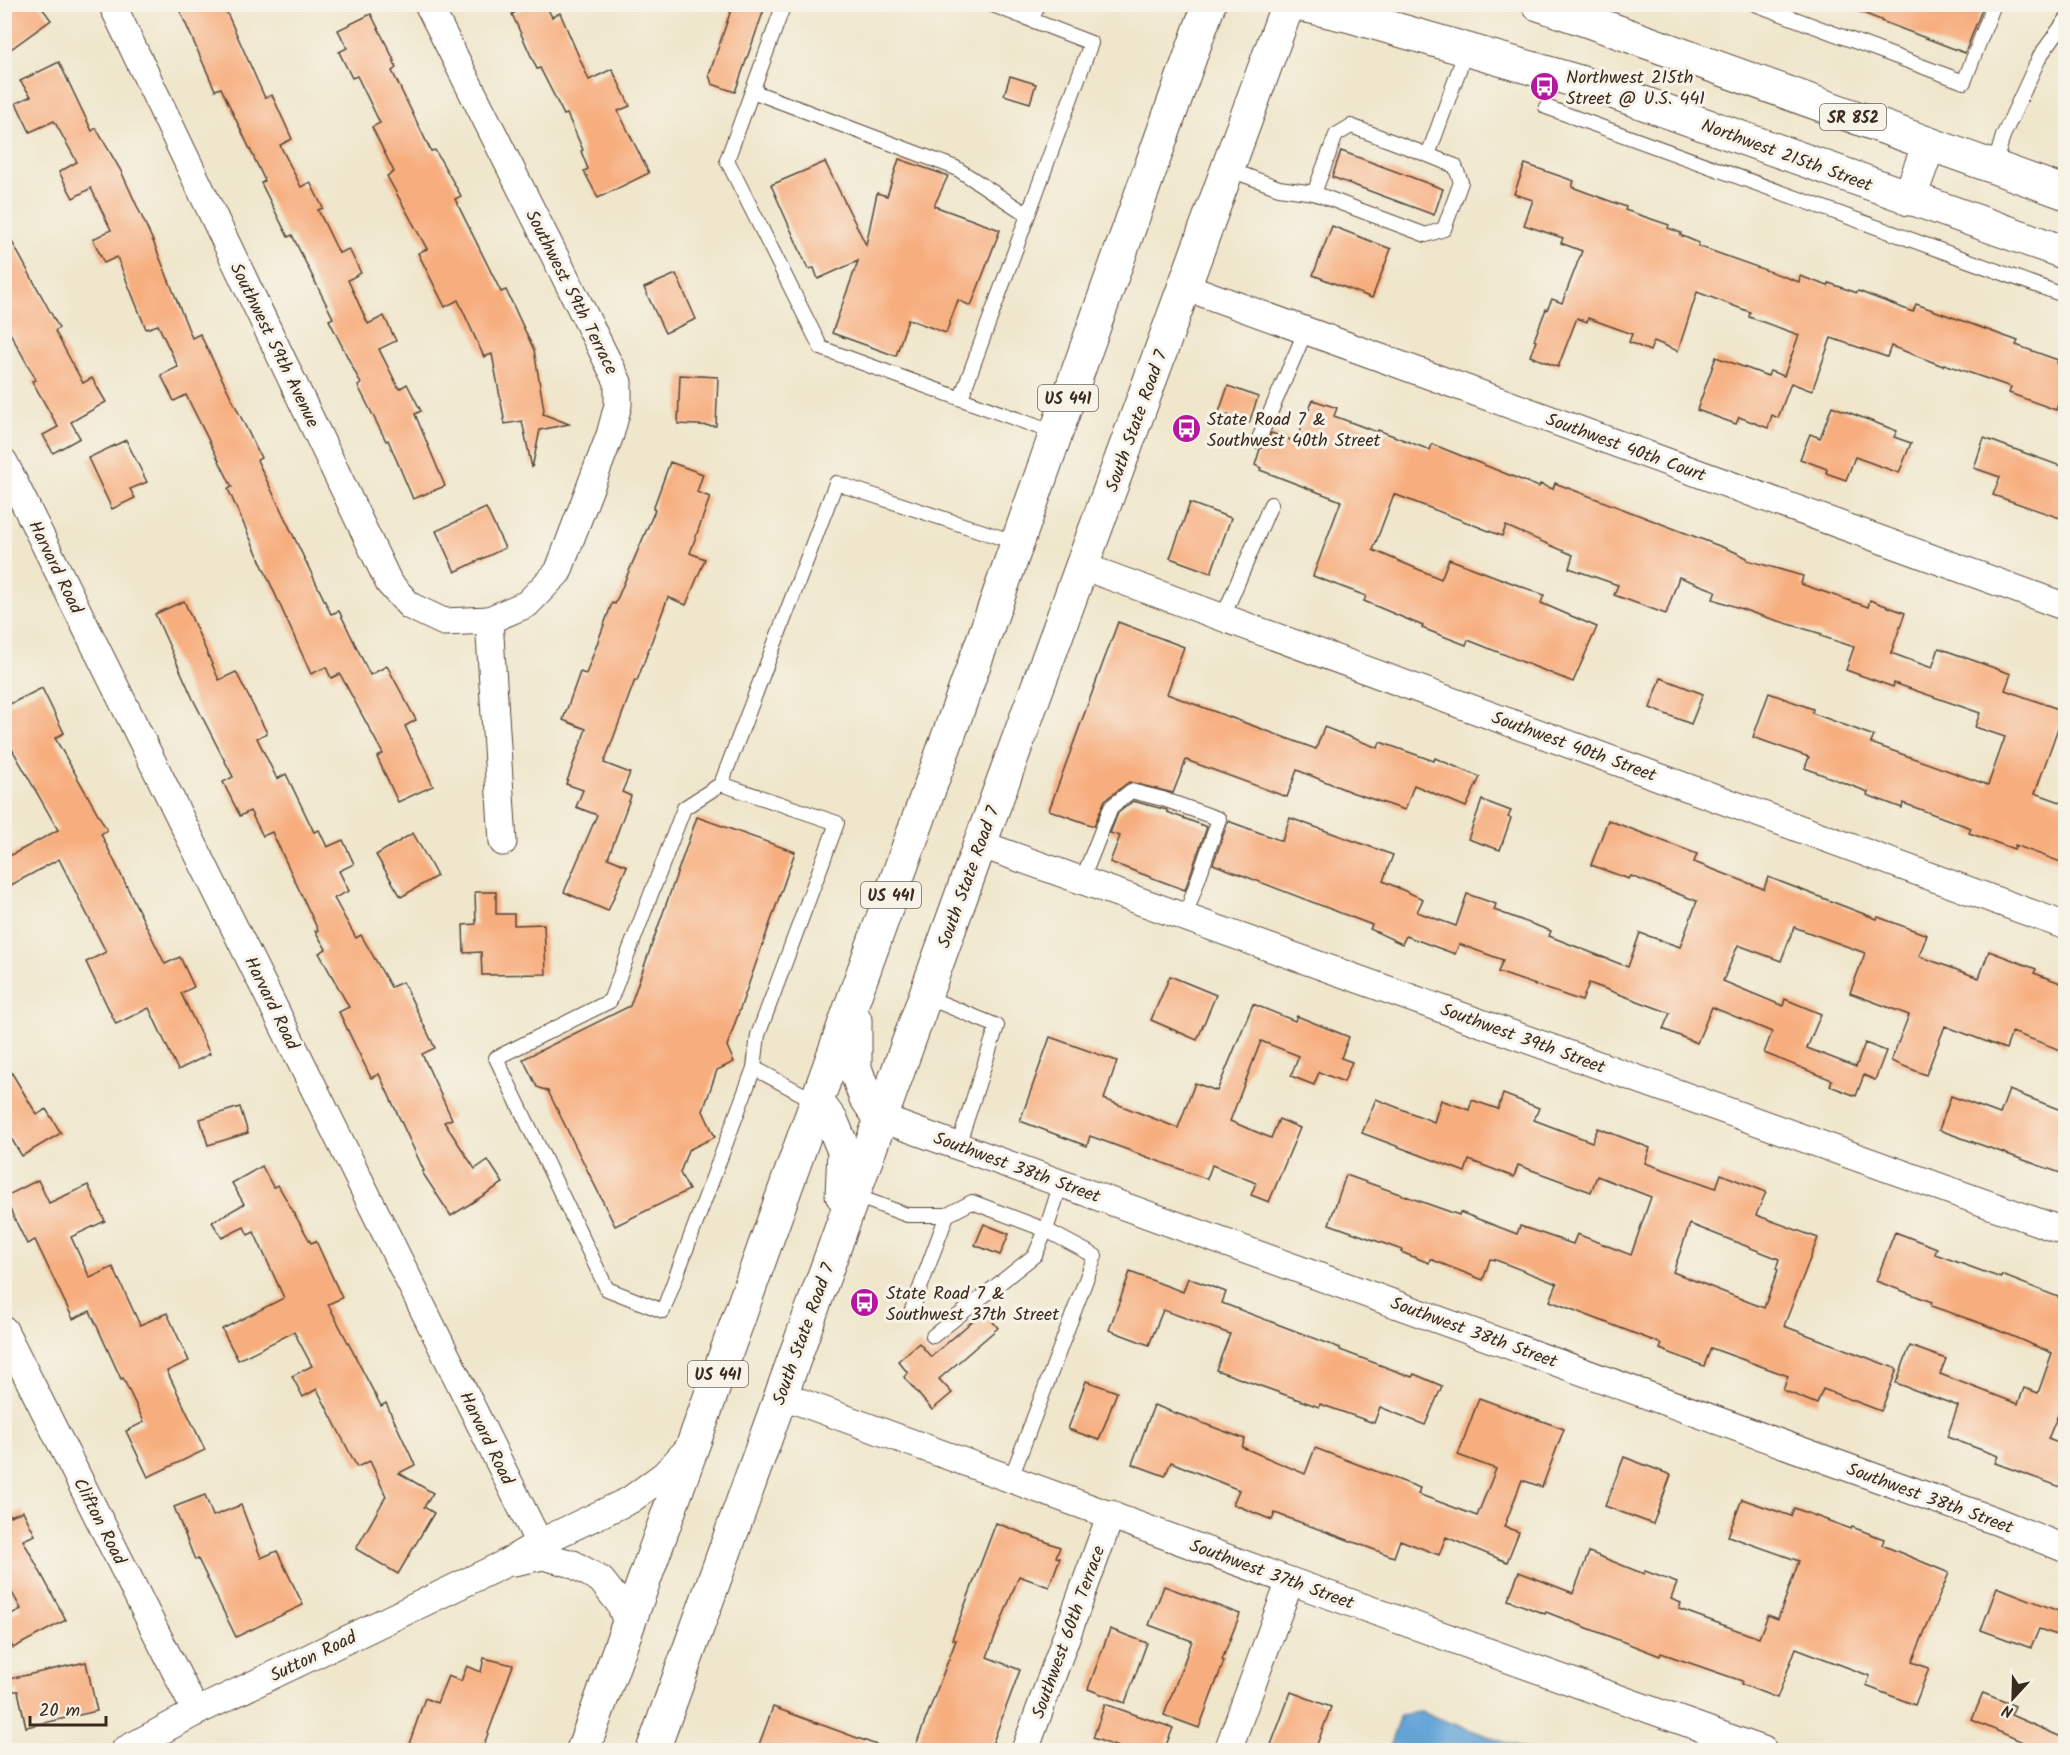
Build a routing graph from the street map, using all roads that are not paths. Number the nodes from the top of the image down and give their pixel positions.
1 (112, 4) edge
2 (428, 4) edge
3 (784, 4) edge
4 (990, 4) edge
5 (1038, 4) edge
6 (1209, 4) edge
7 (1288, 4) edge
8 (1298, 4) edge
9 (1538, 4) edge
10 (1755, 4) edge
11 (1994, 4) edge
12 (1032, 20) junction
13 (2066, 20) edge
14 (1467, 48) junction
15 (753, 91) junction
16 (1546, 106) dead end
17 (1929, 144) junction
18 (1428, 155) junction
19 (1994, 167) junction
20 (1228, 169) junction
21 (2066, 193) edge
22 (1314, 194) junction
23 (1908, 199) junction
24 (1028, 215) junction
25 (2066, 253) edge
26 (1186, 287) junction
27 (2066, 296) edge
28 (1306, 330) junction
29 (961, 398) junction
30 (1055, 433) junction
31 (1258, 441) dead end
32 (4, 462) edge
33 (1271, 504) dead end
34 (1017, 543) junction
35 (1082, 566) junction
36 (2066, 607) edge
37 (1223, 617) junction
38 (489, 620) junction
39 (721, 784) junction
40 (503, 842) dead end
41 (980, 844) junction
42 (1082, 880) junction
43 (1185, 917) junction
44 (2066, 926) edge
45 (924, 996) junction
46 (854, 997) junction
47 (754, 1068) junction
48 (817, 1102) junction
49 (880, 1118) junction
50 (958, 1146) junction
51 (1061, 1183) junction
52 (853, 1195) junction
53 (947, 1215) junction
54 (841, 1227) junction
55 (1046, 1230) junction
56 (2066, 1232) edge
57 (912, 1310) dead end
58 (4, 1330) edge
59 (933, 1336) dead end
60 (781, 1395) junction
61 (693, 1444) junction
62 (1011, 1478) junction
63 (1111, 1514) junction
64 (539, 1543) junction
65 (2066, 1550) edge
66 (504, 1564) junction
67 (1290, 1581) junction
68 (628, 1625) junction
69 (196, 1712) junction
70 (157, 1742) edge
71 (124, 1750) edge
72 (583, 1750) edge
73 (653, 1750) edge
74 (1025, 1750) edge
75 (1228, 1750) edge
76 (1762, 1750) edge

1 - 38 street, Southwest 59th Avenue
2 - 38 street, Southwest 59th Terrace
3 - 15 lane
4 - 12 lane
5 - 12 lane
6 - 30 main road, US 441
7 - 20 main road, South State Road 7
8 - 14 main road, Northwest 215th Street
9 - 17 main road, SR 852
10 - 11 lane
12 - 24 lane
13 - 19 lane
14 - 18 lane
14 - 23 main road, Northwest 215th Street
15 - 24 lane
15 - 29 lane
16 - 27 lane
17 - 19 main road, SR 852
17 - 23 main road
18 - 22 lane
18 - 22 lane
19 - 21 main road, SR 852
20 - 22 lane
20 - 26 main road, South State Road 7
23 - 25 main road, Northwest 215th Street
24 - 29 lane
26 - 28 street, Southwest 40th Court
26 - 35 main road, South State Road 7
28 - 31 lane
28 - 36 street, Southwest 40th Court
29 - 30 lane
30 - 34 main road, US 441
32 - 64 street, Harvard Road
33 - 37 lane
34 - 39 lane
34 - 46 main road, US 441
35 - 37 street, Southwest 40th Street
35 - 41 main road, South State Road 7
37 - 44 street, Southwest 40th Street
38 - 40 street
39 - 47 lane
39 - 47 lane
41 - 42 street, Southwest 39th Street
41 - 45 main road, South State Road 7
42 - 43 street, Southwest 39th Street
42 - 43 lane
43 - 56 street, Southwest 39th Street
45 - 49 main road, South State Road 7
45 - 50 lane
46 - 48 main road, US 441
46 - 49 main road
47 - 48 lane
48 - 54 main road
48 - 61 main road, US 441
49 - 50 street, Southwest 38th Street
49 - 52 main road, South State Road 7
50 - 51 street, Southwest 38th Street
51 - 55 lane
51 - 65 street, Southwest 38th Street
52 - 53 lane
52 - 54 main road, South State Road 7
53 - 55 lane
53 - 57 lane
54 - 60 main road, South State Road 7
55 - 59 lane
55 - 62 lane
58 - 69 street, Clifton Road
60 - 62 street, Southwest 37th Street
60 - 73 main road, South State Road 7
61 - 64 street, Sutton Road
61 - 68 main road, US 441
62 - 63 street, Southwest 37th Street
63 - 67 street, Southwest 37th Street
63 - 74 street, Southwest 60th Terrace
64 - 66 street, Sutton Road
66 - 68 street, Sutton Road
66 - 69 street, Sutton Road
67 - 75 street
67 - 76 street, Southwest 37th Street
68 - 72 main road, US 441
69 - 70 street, Sutton Road
70 - 71 street, Sutton Road

